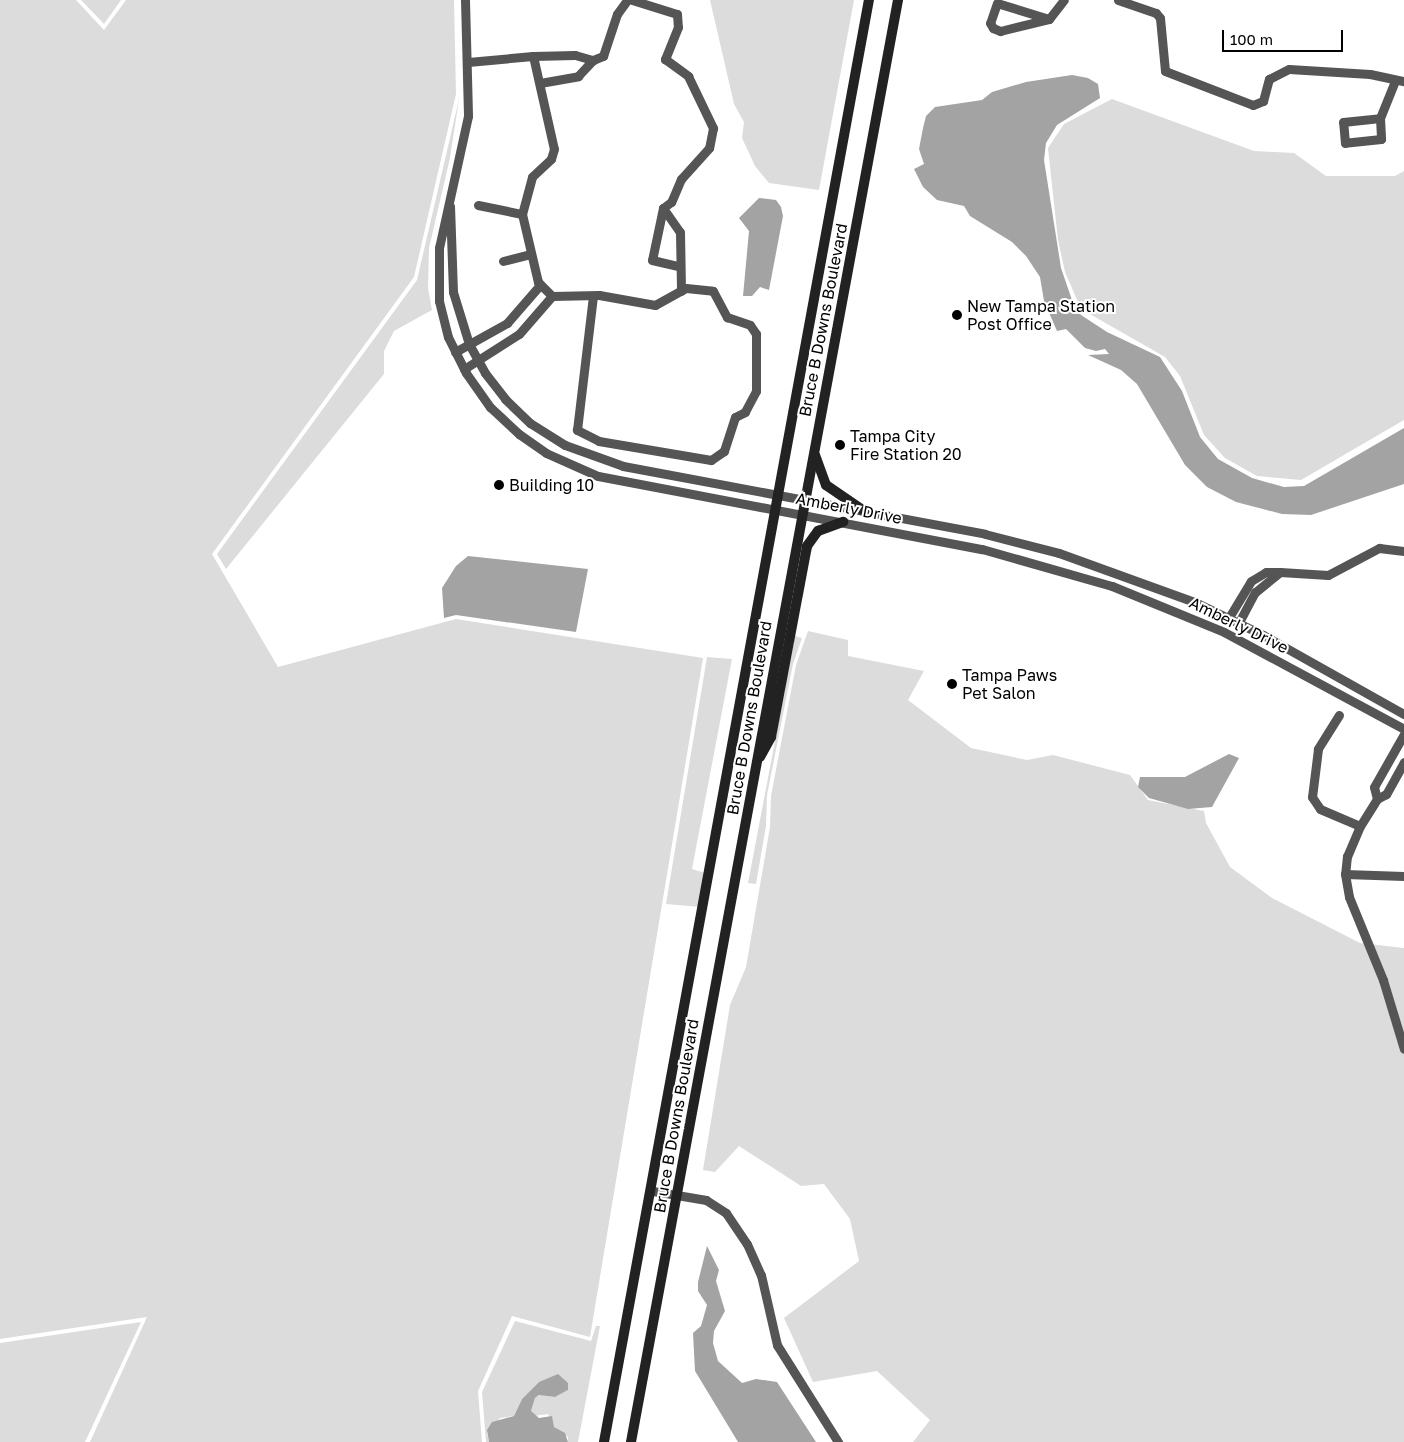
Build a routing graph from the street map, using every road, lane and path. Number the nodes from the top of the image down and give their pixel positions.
1 (465, 0) edge
2 (627, 0) edge
3 (632, 0) edge
4 (869, 0) edge
5 (898, 0) edge
6 (1064, 0) edge
7 (1118, 0) edge
8 (1049, 19) junction
9 (533, 56) junction
10 (593, 60) junction
11 (468, 62) junction
12 (1400, 81) edge
13 (540, 84) junction
14 (1380, 118) junction
15 (478, 205) dead end
16 (450, 206) junction
17 (663, 208) junction
18 (522, 214) junction
19 (531, 254) junction
20 (503, 260) dead end
21 (679, 266) junction
22 (540, 285) junction
23 (680, 291) junction
24 (552, 296) junction
25 (593, 296) junction
26 (499, 329) junction
27 (508, 342) junction
28 (469, 344) junction
29 (455, 352) junction
30 (478, 361) junction
31 (464, 369) junction
32 (814, 451) junction
33 (779, 495) junction
34 (804, 500) junction
35 (776, 510) junction
36 (864, 511) junction
37 (802, 514) junction
38 (843, 522) junction
39 (1404, 551) edge
40 (1280, 572) junction
41 (1246, 586) junction
42 (1254, 592) junction
43 (1232, 621) junction
44 (1224, 632) junction
45 (1404, 714) edge
46 (1339, 715) dead end
47 (1404, 729) edge
48 (1404, 734) edge
49 (1404, 762) edge
50 (756, 765) junction
51 (1377, 799) junction
52 (1360, 826) junction
53 (1345, 874) junction
54 (1404, 876) edge
55 (1404, 1049) edge
56 (653, 1191) junction
57 (676, 1195) junction
58 (604, 1442) edge
59 (631, 1442) edge
60 (838, 1442) edge

1 - 11 street, Amberly Drive
2 - 10 street
3 - 17 street
4 - 33 main road, Bruce B Downs Boulevard
5 - 32 main road, Bruce B Downs Boulevard
6 - 8 street
7 - 12 street
8 - 8 street
9 - 10 street
9 - 11 street
9 - 13 street
10 - 13 street
11 - 16 street, Amberly Drive
12 - 14 street
13 - 18 street
14 - 14 street
15 - 18 street
16 - 28 street, Amberly Drive
16 - 29 street, Amberly Drive
17 - 21 street
17 - 21 street
18 - 19 street
19 - 20 street
19 - 22 street
21 - 23 street
22 - 24 street
22 - 26 street
23 - 25 street
23 - 25 street
24 - 25 street
24 - 27 street
26 - 27 street
26 - 28 street
27 - 30 street
28 - 29 street
28 - 30 street, Amberly Drive
29 - 31 street, Amberly Drive
30 - 31 street
30 - 33 street, Amberly Drive
31 - 35 street, Amberly Drive
32 - 34 main road, Bruce B Downs Boulevard
32 - 36 main road
33 - 34 street, Amberly Drive
33 - 35 main road, Bruce B Downs Boulevard
34 - 36 street, Amberly Drive
34 - 37 main road, Bruce B Downs Boulevard
35 - 37 street, Amberly Drive
35 - 56 main road, Bruce B Downs Boulevard
36 - 43 street, Amberly Drive
37 - 38 street, Amberly Drive
37 - 50 main road, Bruce B Downs Boulevard
38 - 44 street, Amberly Drive
38 - 50 main road
39 - 40 street
40 - 41 street
40 - 42 street
41 - 42 street
41 - 43 street
42 - 43 street
43 - 44 street
43 - 45 street, Amberly Drive
44 - 47 street, Amberly Drive
46 - 52 street
48 - 51 street
49 - 51 street
50 - 57 main road, Bruce B Downs Boulevard
51 - 52 street
52 - 53 street
53 - 54 street
53 - 55 street
56 - 57 street
56 - 58 main road, Bruce B Downs Boulevard
57 - 59 main road, Bruce B Downs Boulevard
57 - 60 street

